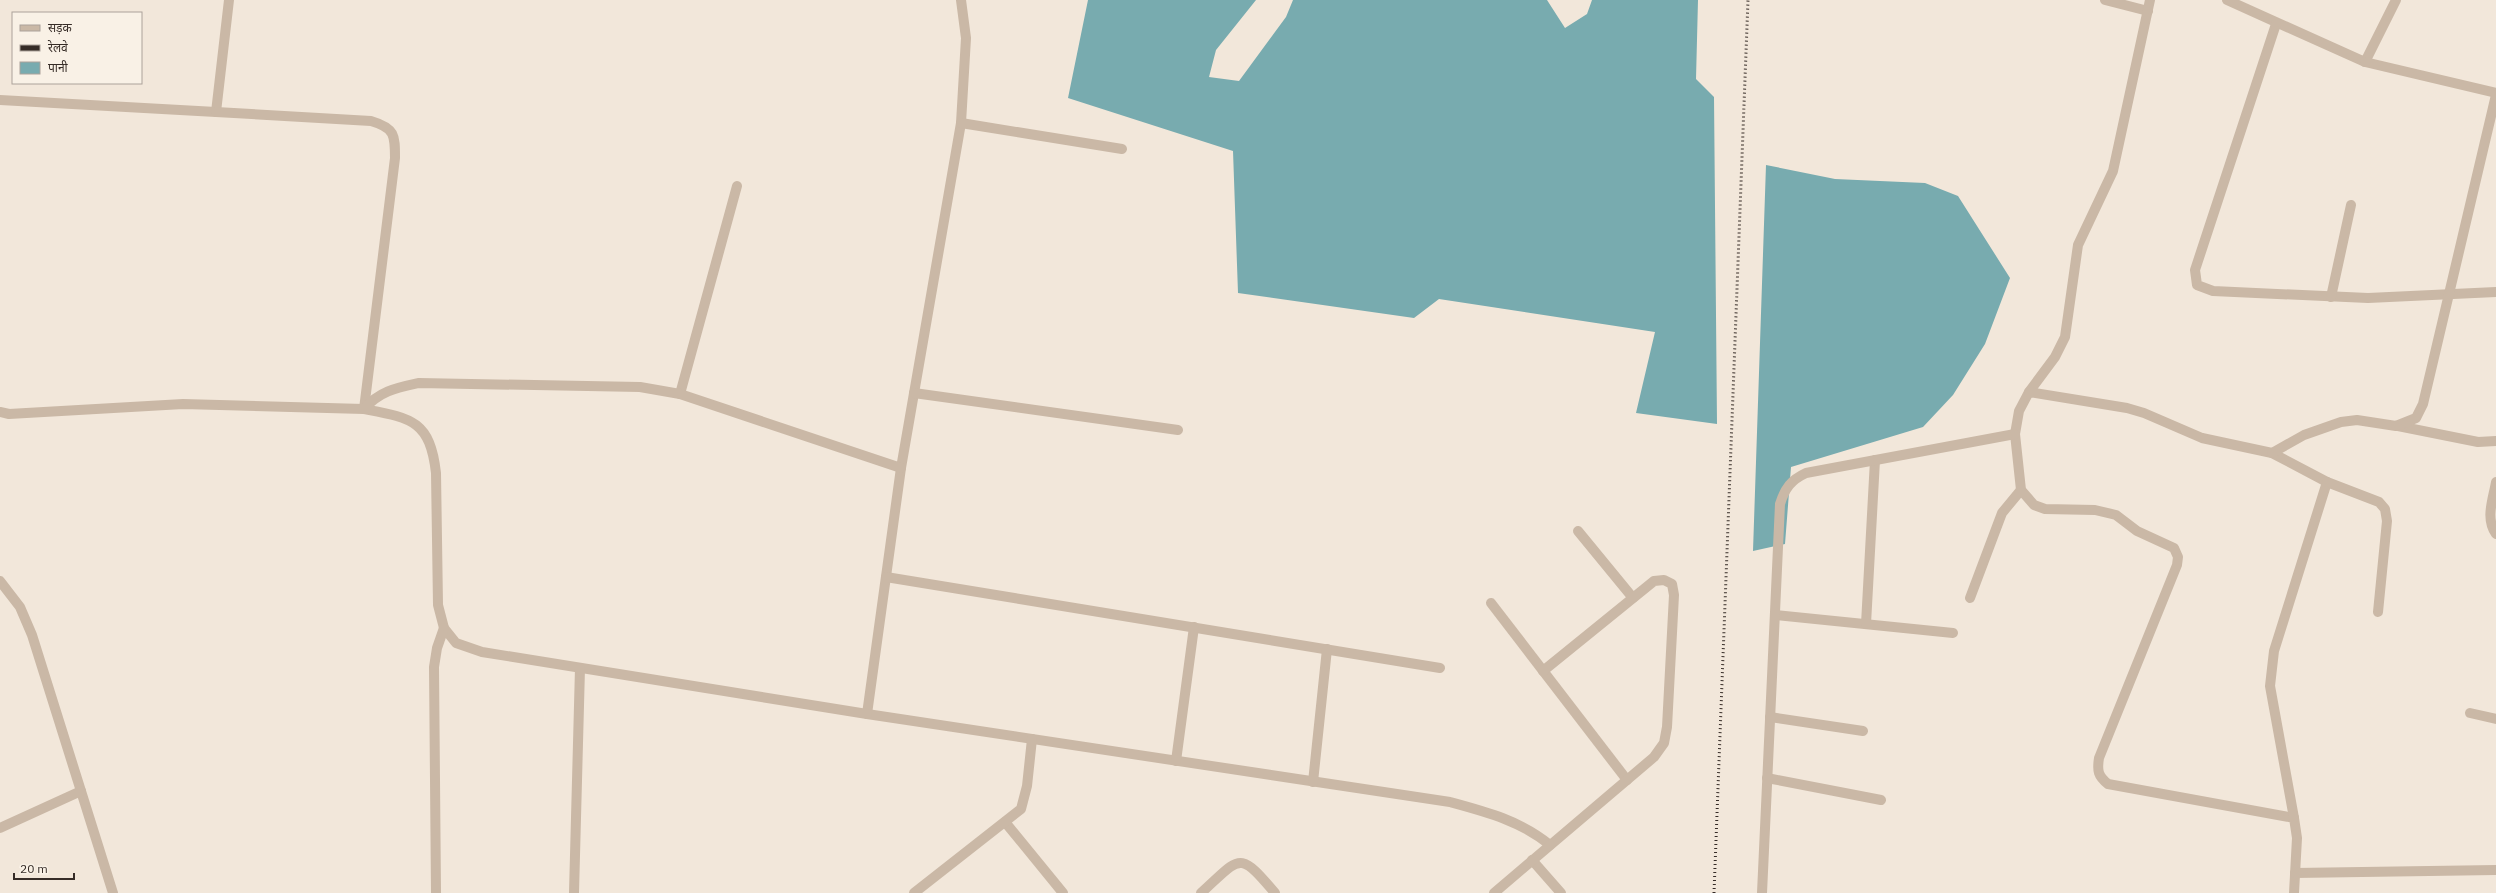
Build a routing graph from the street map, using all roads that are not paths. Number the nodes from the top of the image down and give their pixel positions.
1 (230, 0) edge
2 (961, 0) edge
3 (2105, 0) edge
4 (2150, 0) edge
5 (2227, 0) edge
6 (2396, 0) edge
7 (2148, 11) junction
8 (2276, 24) junction
9 (2366, 62) junction
10 (2496, 94) edge
11 (0, 100) edge
12 (216, 112) junction
13 (961, 123) junction
14 (1122, 149) dead end
15 (737, 186) dead end
16 (2351, 205) dead end
17 (2496, 292) edge
18 (2449, 294) junction
19 (2331, 297) junction
20 (2029, 392) junction
21 (914, 393) junction
22 (680, 394) junction
23 (364, 409) junction
24 (0, 412) edge
25 (2396, 426) junction
26 (1178, 430) dead end
27 (2015, 434) junction
28 (2496, 441) edge
29 (2272, 453) junction
30 (1875, 460) junction
31 (901, 468) junction
32 (2327, 482) junction
33 (2496, 482) edge
34 (2021, 490) junction
35 (1578, 531) dead end
36 (2496, 534) edge
37 (886, 577) junction
38 (0, 581) edge
39 (1633, 598) junction
40 (1970, 598) dead end
41 (1491, 603) dead end
42 (2378, 612) dead end
43 (1775, 615) junction
44 (1866, 624) junction
45 (1194, 627) junction
46 (444, 628) junction
47 (1953, 633) dead end
48 (1327, 649) junction
49 (580, 668) junction
50 (1440, 668) dead end
51 (1543, 671) junction
52 (2470, 713) dead end
53 (867, 714) junction
54 (1770, 717) junction
55 (2496, 719) edge
56 (1863, 731) dead end
57 (1032, 739) junction
58 (1176, 761) junction
59 (1767, 778) junction
60 (1627, 780) junction
61 (1313, 782) junction
62 (81, 791) junction
63 (1881, 800) dead end
64 (2294, 818) junction
65 (1005, 822) junction
66 (0, 828) edge
67 (1550, 845) junction
68 (1532, 860) junction
69 (2496, 870) edge
70 (2295, 873) junction
71 (112, 893) edge
72 (436, 893) edge
73 (574, 893) edge
74 (914, 893) edge
75 (1063, 893) edge
76 (1201, 893) edge
77 (1276, 893) edge
78 (1494, 893) edge
79 (1561, 893) edge
80 (1762, 893) edge
81 (2294, 893) edge

1 - 12 street
2 - 13 street
3 - 7 street
4 - 7 street
5 - 8 street
6 - 9 street
7 - 20 street
8 - 9 street
8 - 19 street
9 - 10 street
10 - 18 street
11 - 12 street
12 - 23 street
13 - 14 street
13 - 21 street
15 - 22 street
16 - 19 street
17 - 18 street
18 - 19 street
18 - 25 street
20 - 27 street
20 - 29 street
21 - 26 street
21 - 31 street
22 - 23 street
22 - 31 street
23 - 24 street
23 - 46 street
25 - 28 street
25 - 29 street
27 - 30 street
27 - 34 street
29 - 32 street
30 - 43 street
30 - 44 street
31 - 37 street
32 - 42 street
32 - 64 street
33 - 36 street
34 - 40 street
34 - 64 street
35 - 39 street
37 - 45 street
37 - 53 street
38 - 62 street
39 - 51 street
39 - 60 street
41 - 51 street
43 - 44 street
43 - 54 street
44 - 47 street
45 - 48 street
45 - 58 street
46 - 49 street
46 - 72 street
48 - 50 street
48 - 61 street
49 - 53 street
49 - 73 street
51 - 60 street
52 - 55 street
53 - 57 street
54 - 56 street
54 - 59 street
57 - 58 street
57 - 65 street
58 - 61 street
59 - 63 street
59 - 80 street
60 - 67 street
61 - 67 street
62 - 66 street
62 - 71 street
64 - 70 street
65 - 74 street
65 - 75 street
67 - 68 street
68 - 78 street
68 - 79 street
69 - 70 street
70 - 81 street
76 - 77 street

